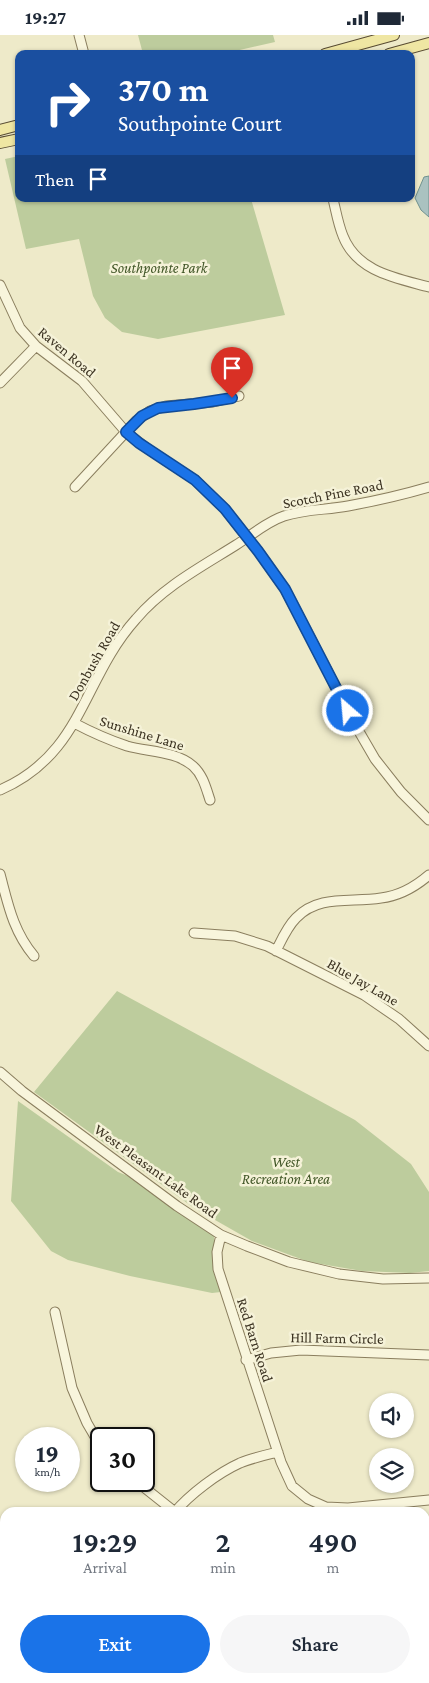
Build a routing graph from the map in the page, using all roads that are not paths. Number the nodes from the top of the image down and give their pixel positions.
1 (79, 35) edge
2 (394, 35) edge
3 (429, 43) edge
4 (83, 50) edge
5 (340, 50) edge
6 (404, 50) edge
7 (15, 126) edge
8 (0, 130) edge
9 (15, 140) edge
10 (0, 143) edge
11 (334, 202) edge
12 (0, 285) edge
13 (429, 287) edge
14 (36, 346) junction
15 (0, 383) edge
16 (239, 396) dead end
17 (126, 432) junction
18 (74, 487) dead end
19 (429, 487) edge
20 (247, 537) junction
21 (74, 723) junction
22 (0, 789) edge
23 (210, 799) dead end
24 (429, 820) edge
25 (0, 874) edge
26 (429, 875) edge
27 (194, 933) dead end
28 (276, 951) junction
29 (34, 956) dead end
30 (429, 1046) edge
31 (0, 1072) edge
32 (221, 1235) junction
33 (429, 1278) edge
34 (55, 1312) dead end
35 (429, 1355) edge
36 (246, 1359) junction
37 (90, 1428) edge
38 (278, 1452) junction
39 (149, 1492) edge
40 (429, 1500) edge
41 (168, 1507) edge
42 (180, 1507) edge
43 (332, 1507) edge
44 (358, 1507) edge

1 - 4 street
2 - 5 main road
3 - 6 main road
7 - 8 main road
9 - 10 main road
11 - 13 street
12 - 14 street, Raven Road
14 - 15 street
14 - 17 street, Raven Road
16 - 17 street
17 - 18 street
17 - 20 street, Raven Road
19 - 20 street, Scotch Pine Road
20 - 21 street, Donbush Road
20 - 24 street, Raven Road
21 - 22 street, Donbush Road
21 - 23 street, Sunshine Lane
25 - 29 street
26 - 28 street
27 - 28 street, Blue Jay Lane
28 - 30 street, Blue Jay Lane
31 - 32 street, West Pleasant Lake Road
32 - 33 street, West Pleasant Lake Road
32 - 36 street, Red Barn Road
34 - 37 street
35 - 36 street, Hill Farm Circle
36 - 38 street, Red Barn Road
38 - 42 street
38 - 43 street
39 - 41 street
40 - 44 street

